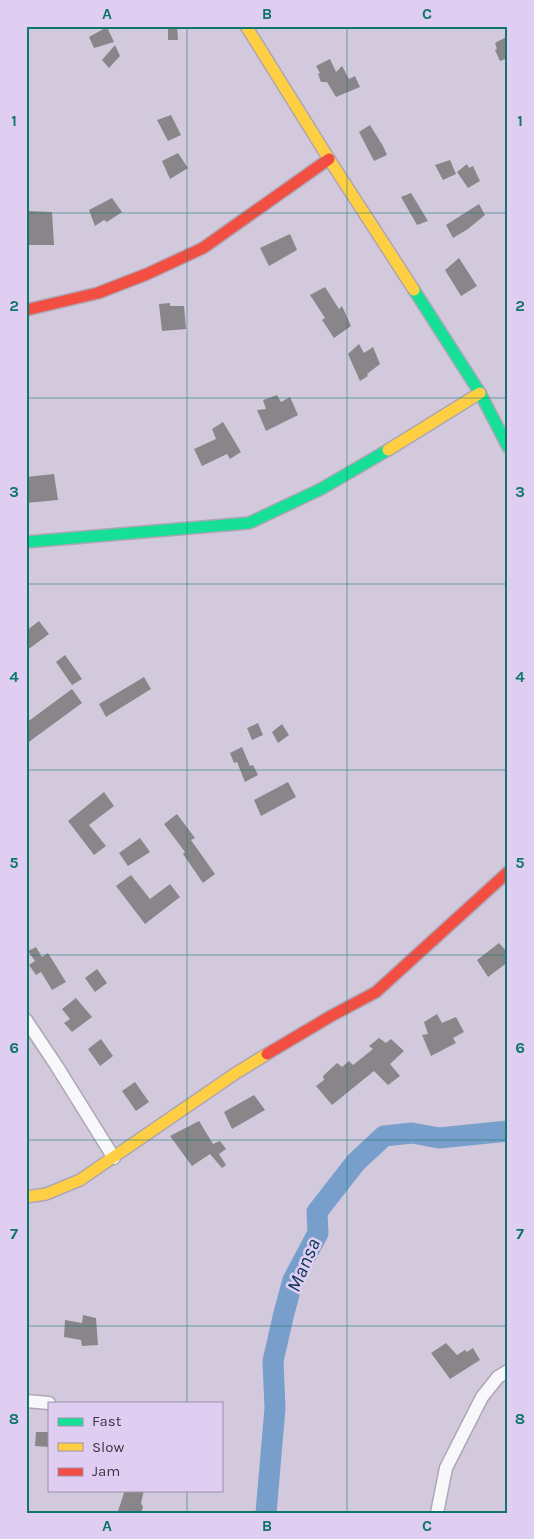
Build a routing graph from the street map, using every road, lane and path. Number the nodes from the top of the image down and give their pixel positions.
1 (246, 26) edge
2 (328, 159) junction
3 (26, 310) edge
4 (480, 393) junction
5 (508, 447) edge
6 (26, 542) edge
7 (508, 872) edge
8 (26, 1020) edge
9 (114, 1158) junction
10 (26, 1197) edge
11 (508, 1371) edge
12 (26, 1401) edge
13 (48, 1403) edge
14 (437, 1513) edge

1 - 2 street
2 - 3 street
2 - 4 street
4 - 5 street
4 - 6 street
7 - 9 street
8 - 9 street
9 - 10 street
11 - 14 street
12 - 13 street

